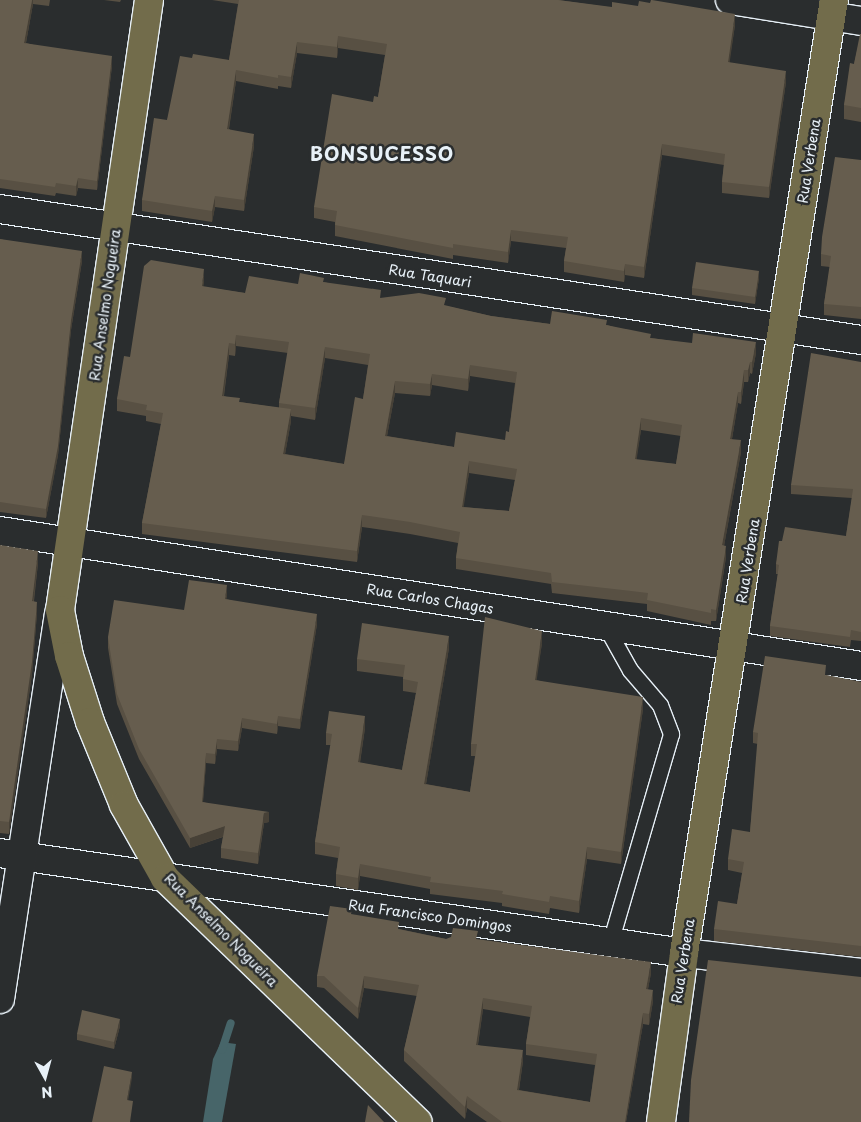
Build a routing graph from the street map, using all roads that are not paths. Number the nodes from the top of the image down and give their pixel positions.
1 (149, 0) edge
2 (730, 0) edge
3 (833, 8) edge
4 (861, 21) edge
5 (0, 209) edge
6 (117, 229) junction
7 (784, 328) junction
8 (861, 340) edge
9 (0, 531) edge
10 (70, 542) junction
11 (60, 610) junction
12 (606, 627) junction
13 (734, 647) junction
14 (861, 666) edge
15 (12, 855) edge
16 (165, 878) junction
17 (610, 942) junction
18 (684, 953) junction
19 (861, 973) edge
20 (0, 999) edge
21 (418, 1122) edge
22 (661, 1122) edge

1 - 6 main road, Rua Anselmo Nogueira
2 - 3 street
3 - 4 street
3 - 7 main road, Rua Verbena
5 - 6 street, Rua Taquari
6 - 7 street, Rua Taquari
6 - 10 main road, Rua Anselmo Nogueira
7 - 8 street, Rua Taquari
7 - 13 main road, Rua Verbena
9 - 10 street, Rua Carlos Chagas
10 - 11 main road, Rua Anselmo Nogueira
10 - 12 street, Rua Carlos Chagas
11 - 15 street, Rua Anselmo Nogueira
11 - 16 main road, Rua Anselmo Nogueira
12 - 13 street, Rua Carlos Chagas
12 - 17 lane
13 - 14 street, Rua Carlos Chagas
13 - 18 main road, Rua Verbena
15 - 16 street, Rua Francisco Domingos
15 - 20 street, Rua Anselmo Nogueira
16 - 17 street, Rua Francisco Domingos
16 - 21 main road, Rua Anselmo Nogueira
17 - 18 street, Rua Francisco Domingos
18 - 19 street, Rua Francisco Domingos
18 - 22 main road, Rua Verbena

